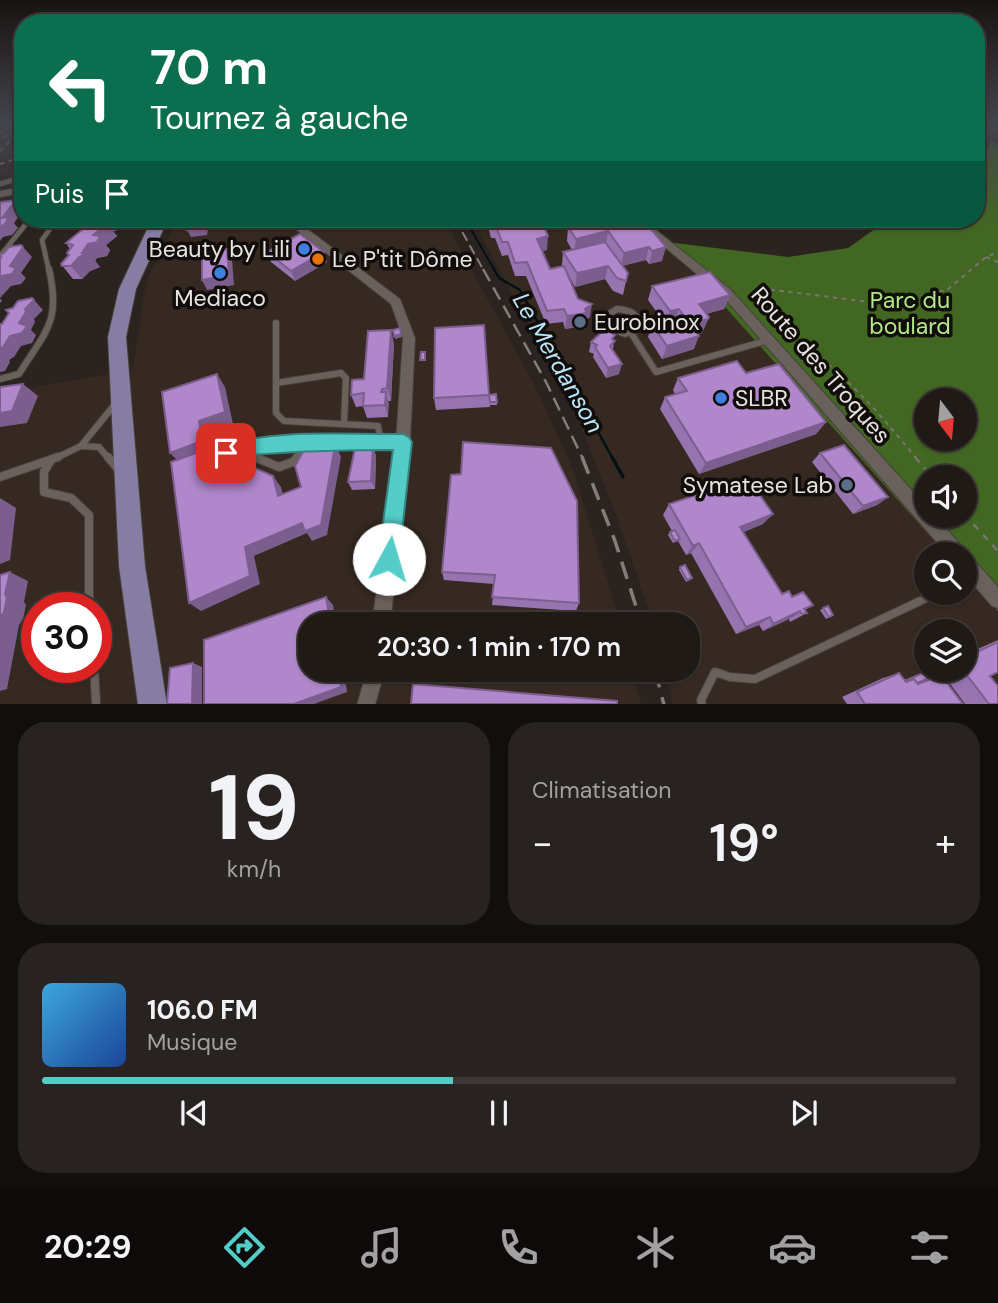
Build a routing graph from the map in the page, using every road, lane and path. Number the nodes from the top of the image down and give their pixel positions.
1 (23, 228) edge
2 (51, 228) edge
3 (155, 228) edge
4 (168, 228) edge
5 (300, 228) edge
6 (647, 228) edge
7 (998, 252) edge
8 (0, 256) edge
9 (986, 257) junction
10 (998, 262) edge
11 (276, 323) dead end
12 (631, 333) junction
13 (769, 340) junction
14 (121, 368) junction
15 (0, 379) edge
16 (276, 383) junction
17 (123, 394) junction
18 (344, 423) junction
19 (381, 442) junction
20 (403, 442) junction
21 (306, 443) junction
22 (81, 446) junction
23 (242, 448) junction
24 (210, 457) edge
25 (51, 460) junction
26 (922, 465) edge
27 (125, 475) junction
28 (0, 477) edge
29 (977, 528) edge
30 (948, 542) edge
31 (998, 551) edge
32 (977, 582) edge
33 (89, 592) edge
34 (998, 600) edge
35 (914, 604) edge
36 (383, 612) edge
37 (373, 682) edge
38 (95, 683) edge
39 (96, 702) dead end
40 (153, 704) edge
41 (366, 704) edge
42 (702, 704) edge

1 - 8 lane
2 - 15 lane
3 - 14 main road
4 - 14 main road
5 - 20 street
6 - 13 street, Route des Troques
7 - 9 path
9 - 10 path
9 - 26 path
11 - 16 lane
12 - 12 lane
12 - 13 lane
13 - 30 street, Route des Troques
14 - 17 main road
16 - 18 lane
16 - 18 lane
17 - 22 lane
17 - 27 main road
18 - 19 lane
19 - 20 lane
19 - 21 lane
20 - 36 street
21 - 23 lane
21 - 23 lane
22 - 25 lane
22 - 27 lane
23 - 24 lane
25 - 28 lane
25 - 33 lane
27 - 40 main road
29 - 31 path
32 - 34 street
35 - 42 lane
37 - 41 street
38 - 39 lane

